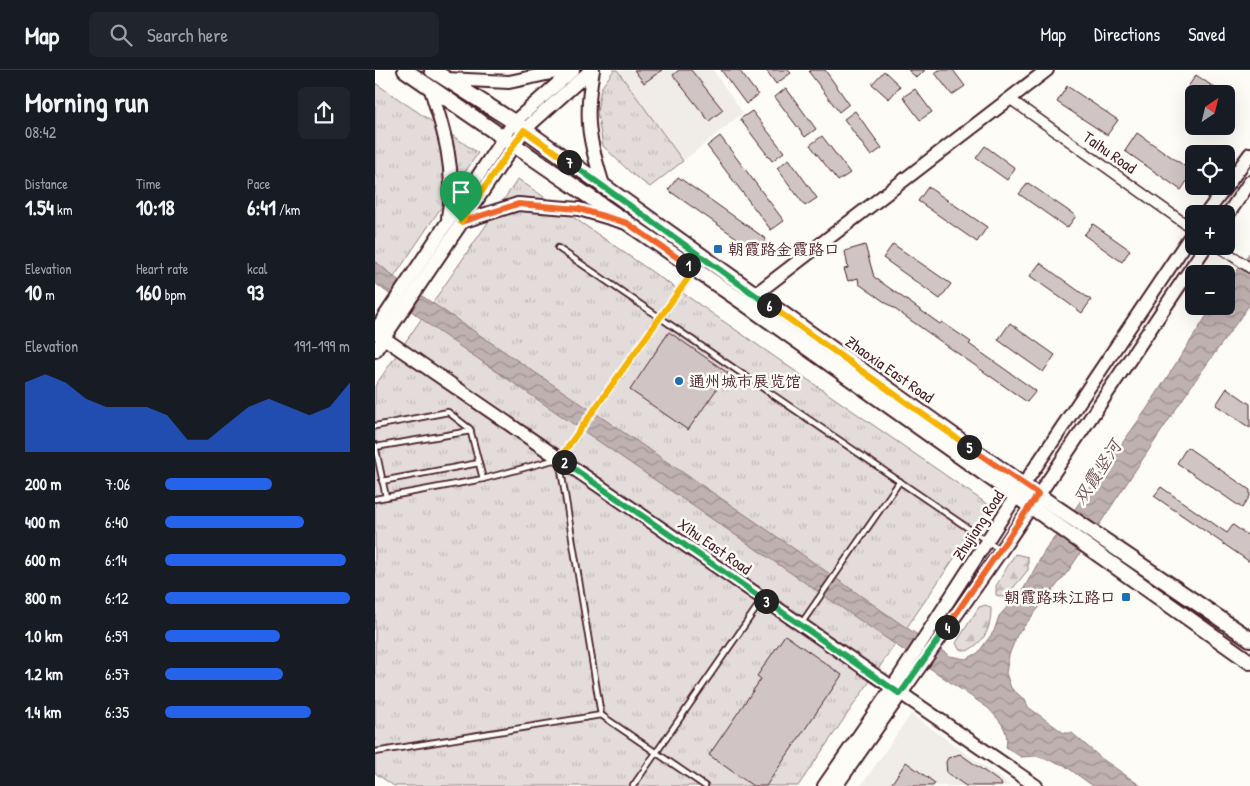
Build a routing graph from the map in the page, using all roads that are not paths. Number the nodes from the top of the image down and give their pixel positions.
1 (405, 70) edge
2 (432, 70) edge
3 (565, 70) edge
4 (573, 70) edge
5 (592, 70) edge
6 (1047, 70) edge
7 (446, 79) junction
8 (430, 87) junction
9 (1010, 99) junction
10 (519, 126) junction
11 (508, 142) junction
12 (1250, 154) edge
13 (1250, 182) edge
14 (604, 188) junction
15 (1213, 205) edge
16 (1234, 205) edge
17 (446, 222) junction
18 (461, 222) junction
19 (627, 223) junction
20 (1185, 224) edge
21 (1185, 244) edge
22 (557, 248) dead end
23 (1200, 255) edge
24 (1231, 255) edge
25 (1250, 268) edge
26 (694, 270) junction
27 (749, 299) junction
28 (393, 312) junction
29 (660, 318) junction
30 (378, 334) edge
31 (375, 351) edge
32 (375, 426) edge
33 (471, 431) junction
34 (375, 446) edge
35 (559, 459) junction
36 (479, 463) junction
37 (483, 479) junction
38 (382, 481) junction
39 (900, 481) junction
40 (1020, 491) junction
41 (1038, 494) junction
42 (385, 497) junction
43 (375, 499) edge
44 (1030, 506) junction
45 (1001, 551) junction
46 (763, 599) junction
47 (800, 624) junction
48 (932, 637) junction
49 (1250, 639) edge
50 (1250, 662) edge
51 (896, 691) junction
52 (601, 715) junction
53 (375, 752) edge
54 (657, 752) junction
55 (633, 786) edge
56 (705, 786) edge
57 (824, 786) edge
58 (836, 786) edge
59 (1036, 786) edge

1 - 8 main road, Zhaoxia East Road
2 - 7 main road, Zhaoxia East Road
3 - 7 street
4 - 10 street
5 - 10 street
5 - 14 street
6 - 9 street
7 - 10 main road, Zhaoxia East Road
8 - 11 main road, Zhaoxia East Road
8 - 17 street
9 - 20 street, Taihu Road
9 - 27 street
10 - 11 street
10 - 14 main road, Zhaoxia East Road
11 - 17 street
11 - 18 street
11 - 19 main road, Zhaoxia East Road
12 - 15 street
13 - 16 street
14 - 27 main road, Zhaoxia East Road
17 - 28 street
18 - 19 street
18 - 28 street
19 - 26 main road, Zhaoxia East Road
21 - 40 street, Zhujiang Road
22 - 29 lane
23 - 41 street, Zhujiang Road
24 - 25 street
26 - 27 main road, Zhaoxia East Road
26 - 29 lane
27 - 40 main road, Zhaoxia East Road
28 - 30 street
29 - 35 lane
29 - 39 lane
30 - 31 street
30 - 35 street, Xihu East Road
32 - 33 lane
33 - 34 lane
33 - 36 lane
34 - 38 lane
35 - 37 lane
35 - 46 street, Xihu East Road
35 - 52 lane
36 - 37 lane
36 - 38 lane
37 - 42 lane
38 - 42 lane
39 - 45 lane
39 - 47 lane
40 - 41 main road, Zhaoxia East Road
40 - 44 main road, Zhaoxia East Road
40 - 48 street, Zhujiang Road
41 - 44 street, Zhujiang Road
41 - 49 main road, Zhaoxia East Road
42 - 43 lane
44 - 45 street, Zhujiang Road
44 - 50 main road, Zhaoxia East Road
45 - 48 street, Zhujiang Road
46 - 47 street, Xihu East Road
46 - 54 lane
47 - 51 street, Xihu East Road
48 - 51 street, Zhujiang Road
51 - 57 street, Zhujiang Road
51 - 58 street, Zhujiang Road
51 - 59 street, Xihu East Road
52 - 53 lane
52 - 54 lane
54 - 55 lane
54 - 56 lane

